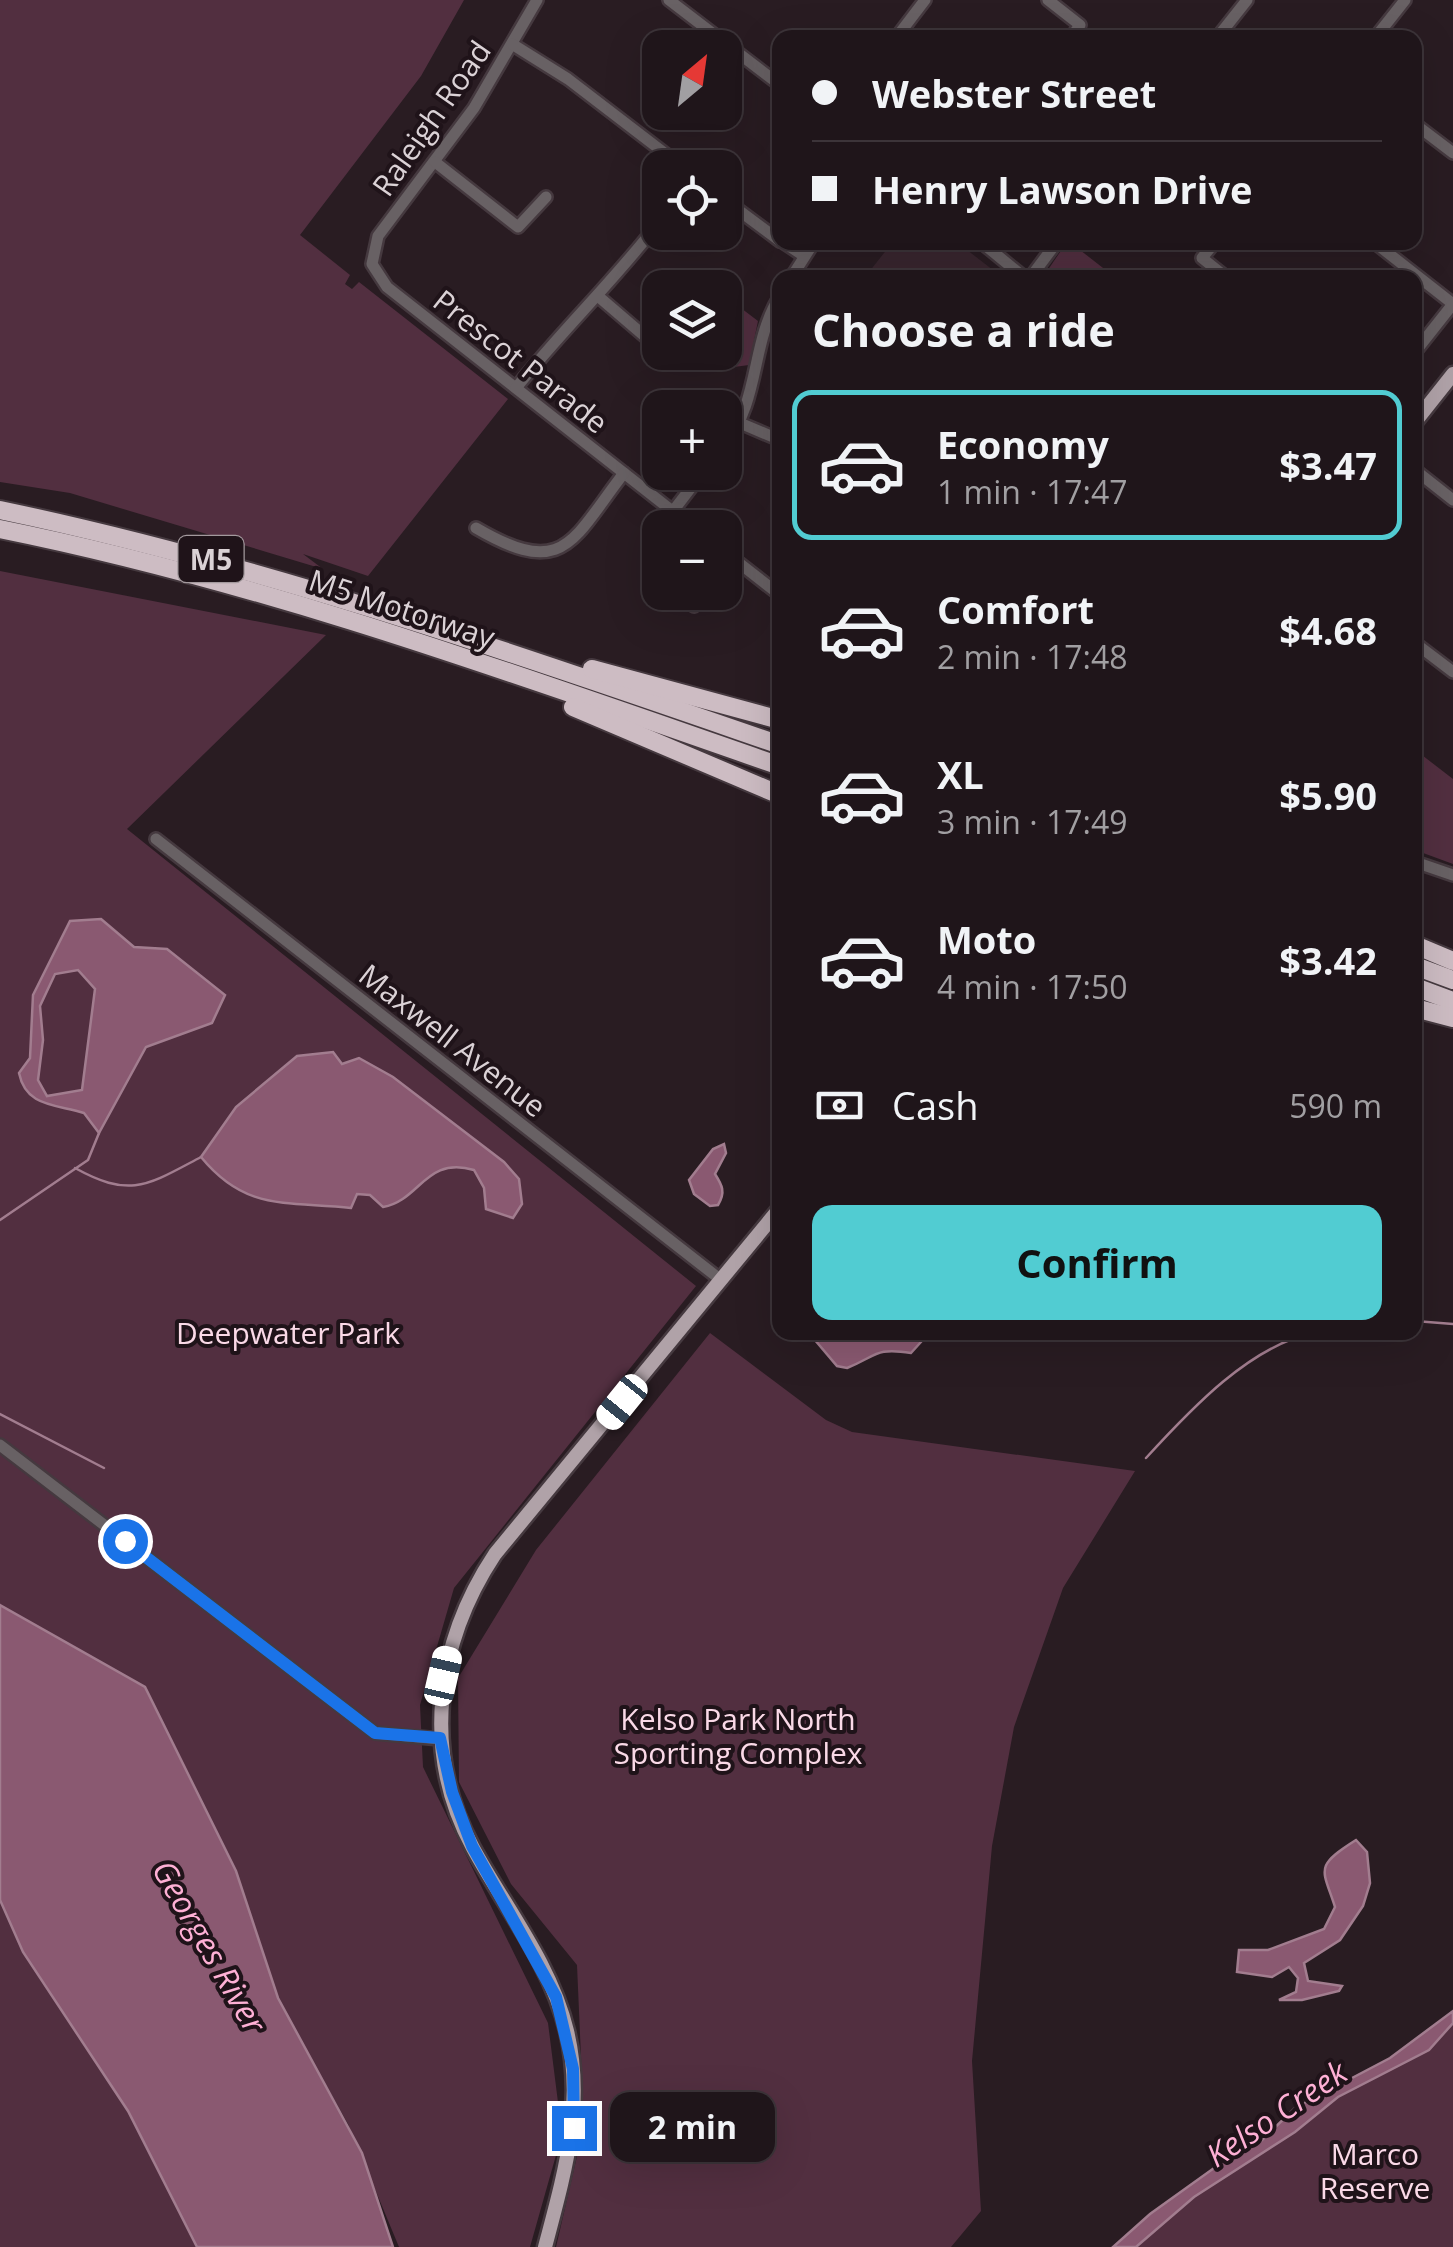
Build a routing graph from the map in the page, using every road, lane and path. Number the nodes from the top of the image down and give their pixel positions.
1 (536, 0) edge
2 (669, 0) edge
3 (924, 0) edge
4 (1048, 0) edge
5 (1405, 0) edge
6 (1244, 1) edge
7 (901, 30) edge
8 (1076, 30) edge
9 (1224, 30) edge
10 (1382, 30) edge
11 (512, 44) junction
12 (772, 80) edge
13 (1422, 130) edge
14 (661, 150) edge
15 (1453, 154) edge
16 (434, 162) junction
17 (546, 197) dead end
18 (742, 213) edge
19 (772, 235) edge
20 (642, 244) edge
21 (795, 250) edge
22 (808, 250) edge
23 (991, 250) edge
24 (1051, 250) edge
25 (1208, 250) edge
26 (1384, 250) edge
27 (804, 256) junction
28 (372, 264) joint
29 (796, 270) edge
30 (1017, 270) edge
31 (1034, 270) edge
32 (1216, 270) edge
33 (1410, 270) edge
34 (1422, 280) edge
35 (599, 298) junction
36 (1453, 304) edge
37 (772, 311) edge
38 (642, 334) edge
39 (1422, 343) edge
40 (1453, 374) edge
41 (516, 388) junction
42 (1422, 413) edge
43 (742, 419) edge
44 (742, 425) edge
45 (772, 437) edge
46 (624, 473) junction
47 (1422, 476) edge
48 (689, 490) edge
49 (1453, 500) edge
50 (0, 510) edge
51 (672, 510) edge
52 (674, 510) edge
53 (476, 528) dead end
54 (0, 529) edge
55 (742, 568) edge
56 (772, 589) edge
57 (418, 620) junction
58 (374, 626) junction
59 (1422, 648) edge
60 (1453, 672) edge
61 (772, 718) edge
62 (772, 742) edge
63 (772, 763) edge
64 (772, 792) edge
65 (156, 839) dead end
66 (1422, 864) edge
67 (1453, 875) edge
68 (1422, 948) edge
69 (1453, 961) edge
70 (1422, 969) edge
71 (1453, 980) edge
72 (1422, 990) edge
73 (1453, 1001) edge
74 (1422, 1010) edge
75 (1453, 1018) edge
76 (772, 1218) edge
77 (721, 1280) junction
78 (0, 1445) edge
79 (440, 1738) junction
80 (545, 2247) edge

1 - 11 street, Raleigh Road
2 - 12 street
3 - 7 street
4 - 8 street
5 - 10 street
6 - 9 street
11 - 14 street
11 - 16 street, Raleigh Road
13 - 15 street
16 - 17 street
16 - 28 street, Raleigh Road
18 - 19 street
20 - 35 street
21 - 27 street
22 - 27 street
23 - 30 street
24 - 31 street
25 - 32 street
26 - 33 street
27 - 29 street
28 - 41 street, Prescot Parade
34 - 36 street
35 - 38 street
35 - 41 street
36 - 39 street
37 - 43 street
40 - 42 main road
41 - 46 street, Prescot Parade
44 - 45 street
46 - 51 street, Prescot Parade
46 - 53 street
47 - 49 street
48 - 52 street
50 - 57 highway, M5 Motorway / M5
54 - 58 highway, M5 Motorway / M5
55 - 56 street
57 - 61 highway
57 - 62 highway, M5 Motorway / M5
58 - 63 highway, M5 Motorway / M5
58 - 64 highway
59 - 60 street
65 - 77 street, Maxwell Avenue
66 - 67 street
68 - 69 highway
70 - 71 highway
72 - 73 highway
74 - 75 highway
76 - 77 main road
77 - 79 main road
78 - 79 street
79 - 80 main road

